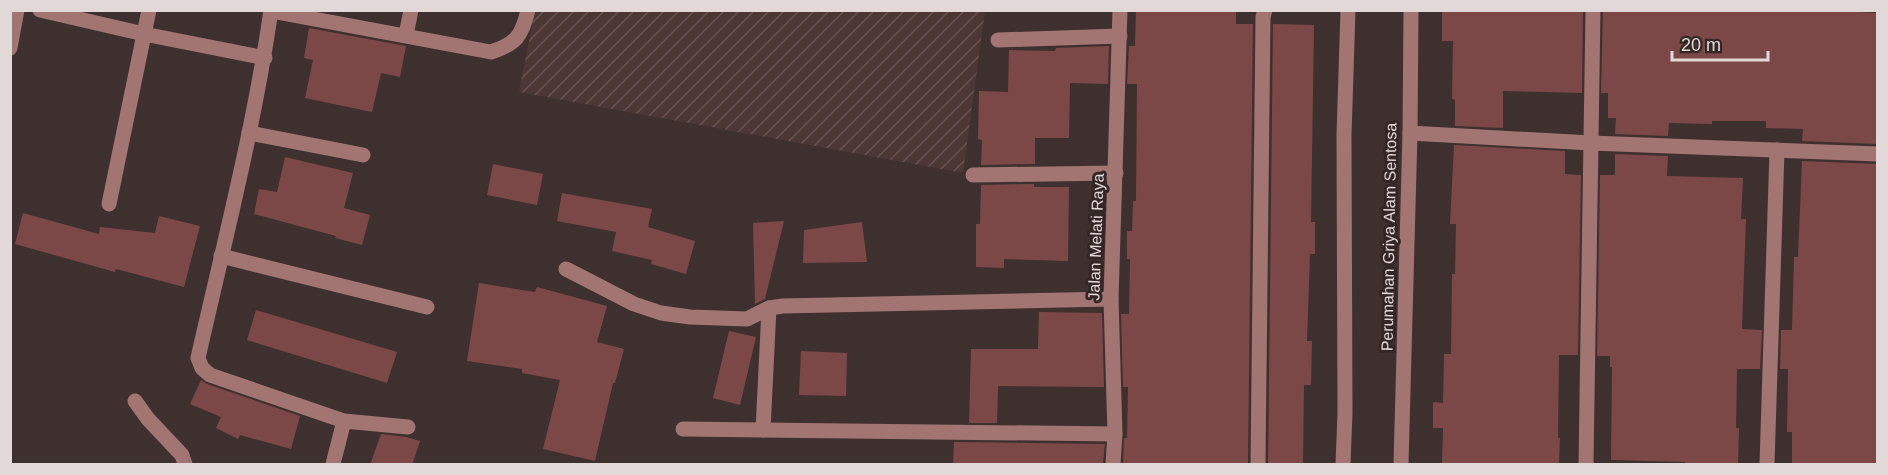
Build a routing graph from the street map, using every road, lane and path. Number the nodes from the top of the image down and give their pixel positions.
1 (17, 10) edge
2 (40, 10) edge
3 (149, 10) edge
4 (411, 10) edge
5 (528, 10) edge
6 (1120, 10) edge
7 (1265, 10) edge
8 (1348, 10) edge
9 (1411, 10) edge
10 (1593, 10) edge
11 (271, 11) edge
12 (144, 34) junction
13 (406, 35) junction
14 (1120, 36) junction
15 (998, 40) dead end
16 (10, 48) edge
17 (265, 58) junction
18 (1410, 132) junction
19 (249, 133) junction
20 (1591, 143) junction
21 (1777, 150) junction
22 (1878, 154) edge
23 (363, 155) dead end
24 (1116, 173) junction
25 (974, 175) dead end
26 (109, 204) dead end
27 (221, 256) junction
28 (566, 269) dead end
29 (1111, 299) junction
30 (428, 308) dead end
31 (769, 308) junction
32 (135, 401) dead end
33 (344, 421) junction
34 (408, 427) dead end
35 (683, 429) dead end
36 (763, 430) junction
37 (1114, 434) junction
38 (185, 465) edge
39 (333, 465) edge
40 (1113, 465) edge
41 (1258, 465) edge
42 (1343, 465) edge
43 (1401, 465) edge
44 (1586, 465) edge
45 (1767, 465) edge

1 - 16 street
2 - 12 street
3 - 12 street
4 - 13 street
5 - 13 street
6 - 14 street, Jalan Melati Raya
7 - 41 street
8 - 42 street
9 - 18 street, Perumahan Griya Alam Sentosa
10 - 20 street
11 - 13 street
11 - 17 street
12 - 17 street
12 - 26 street
14 - 15 street
14 - 24 street, Jalan Melati Raya
17 - 19 street
18 - 20 street
18 - 43 street, Perumahan Griya Alam Sentosa
19 - 23 street
19 - 27 street
20 - 21 street
20 - 44 street
21 - 22 street
21 - 45 street
24 - 25 street
24 - 29 street, Jalan Melati Raya
27 - 30 street
27 - 33 street
28 - 31 street
29 - 31 street
29 - 37 street, Jalan Melati Raya
31 - 36 street
32 - 38 street
33 - 34 street
33 - 39 street
35 - 36 street
36 - 37 street
37 - 40 street, Jalan Melati Raya

